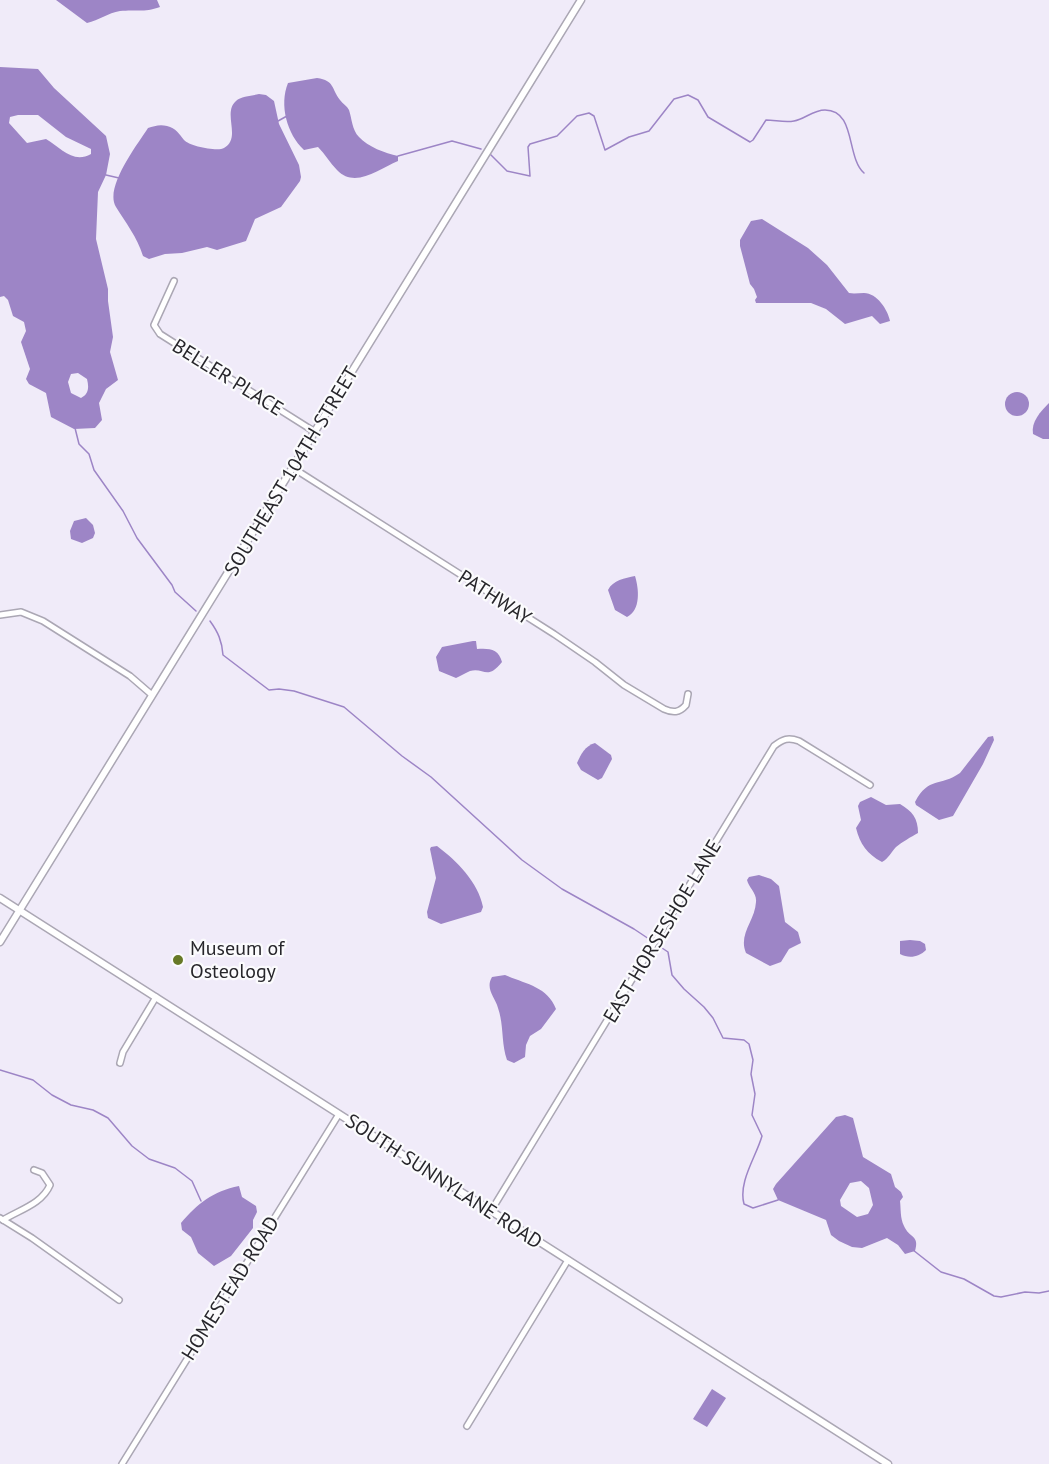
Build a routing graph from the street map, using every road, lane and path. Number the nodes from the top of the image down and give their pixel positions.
1 (581, 0) edge
2 (174, 281) dead end
3 (315, 432) junction
4 (293, 468) junction
5 (0, 615) edge
6 (687, 694) dead end
7 (152, 695) junction
8 (870, 785) dead end
9 (0, 898) edge
10 (19, 910) junction
11 (0, 942) edge
12 (156, 997) junction
13 (120, 1063) dead end
14 (339, 1114) junction
15 (34, 1170) dead end
16 (491, 1211) junction
17 (1, 1219) edge
18 (568, 1260) junction
19 (119, 1300) dead end
20 (467, 1426) dead end
21 (122, 1464) edge
22 (888, 1464) edge

1 - 3 street, SOUTHEAST 104TH STREET
2 - 3 street, BELLER PLACE
3 - 4 street, SOUTHEAST 104TH STREET
4 - 6 street, PATHWAY
4 - 7 street, SOUTHEAST 104TH STREET
5 - 7 street
7 - 10 street, SOUTHEAST 104TH STREET
8 - 16 street, EAST HORSESHOE LANE
9 - 10 street, SOUTH SUNNYLANE ROAD
10 - 11 street, SOUTHEAST 104TH STREET
10 - 12 street, SOUTH SUNNYLANE ROAD
12 - 13 street
12 - 14 street, SOUTH SUNNYLANE ROAD
14 - 16 street, SOUTH SUNNYLANE ROAD
14 - 21 street, HOMESTEAD ROAD
15 - 17 street
16 - 18 street, SOUTH SUNNYLANE ROAD
17 - 19 street
18 - 20 street
18 - 22 street, SOUTH SUNNYLANE ROAD

